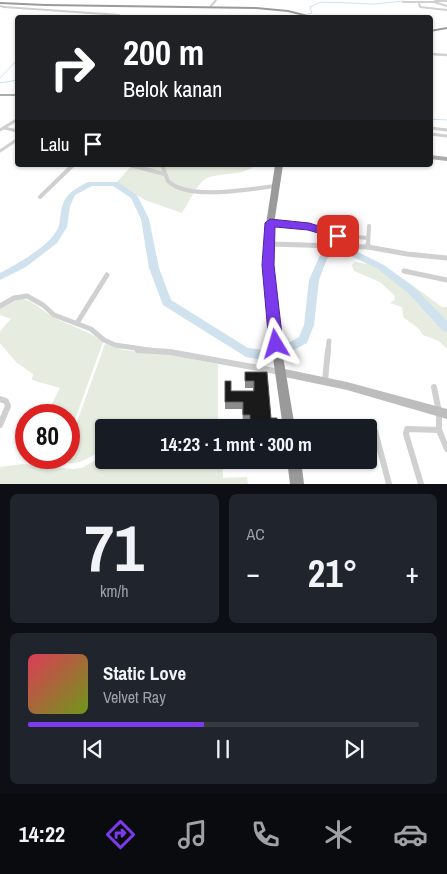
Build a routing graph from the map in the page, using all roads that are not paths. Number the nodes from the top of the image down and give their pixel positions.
1 (13, 0) edge
2 (216, 0) edge
3 (447, 1) edge
4 (403, 2) dead end
5 (419, 2) junction
6 (434, 2) junction
7 (1, 5) edge
8 (43, 6) junction
9 (211, 6) dead end
10 (447, 6) edge
11 (420, 7) junction
12 (447, 10) edge
13 (421, 11) dead end
14 (119, 15) edge
15 (297, 15) edge
16 (305, 15) edge
17 (447, 28) edge
18 (433, 30) edge
19 (433, 54) edge
20 (447, 55) edge
21 (0, 95) edge
22 (15, 96) edge
23 (15, 121) edge
24 (433, 128) edge
25 (1, 129) edge
26 (447, 130) edge
27 (15, 131) edge
28 (433, 134) edge
29 (447, 136) edge
30 (15, 141) edge
31 (0, 151) edge
32 (433, 157) edge
33 (447, 159) edge
34 (71, 167) edge
35 (138, 167) edge
36 (162, 167) edge
37 (279, 167) edge
38 (164, 174) junction
39 (276, 186) junction
40 (40, 196) dead end
41 (270, 223) junction
42 (369, 226) dead end
43 (368, 238) junction
44 (269, 244) junction
45 (368, 247) junction
46 (447, 258) edge
47 (404, 271) dead end
48 (107, 275) dead end
49 (447, 280) edge
50 (0, 306) edge
51 (77, 323) junction
52 (329, 341) dead end
53 (280, 368) junction
54 (325, 381) junction
55 (434, 387) dead end
56 (0, 399) edge
57 (443, 413) edge
58 (288, 419) edge
59 (0, 424) edge
60 (439, 430) junction
61 (377, 439) edge
62 (447, 450) edge
63 (295, 469) edge
64 (297, 484) edge
65 (389, 484) edge
66 (421, 484) edge

1 - 8 highway
2 - 9 street
3 - 6 street
4 - 5 street
5 - 6 street
5 - 11 street
6 - 10 street
7 - 8 highway
7 - 14 street
8 - 15 highway
8 - 16 highway
11 - 12 street
11 - 13 street
17 - 18 highway
19 - 20 street
21 - 22 main road
23 - 25 street
24 - 26 street
25 - 27 street
28 - 29 street
30 - 31 street
32 - 33 main road
34 - 40 street
35 - 38 street
36 - 38 street
37 - 39 highway
38 - 39 street
39 - 41 highway
41 - 43 street
41 - 44 highway
42 - 43 street
43 - 45 street
44 - 45 street
44 - 53 highway
45 - 46 street
47 - 49 street
48 - 51 street
50 - 51 street
51 - 53 street
52 - 54 street
53 - 54 street
53 - 58 highway
54 - 57 street
55 - 57 street
56 - 59 street
57 - 60 street
60 - 62 street
60 - 66 street
61 - 65 street
63 - 64 highway

